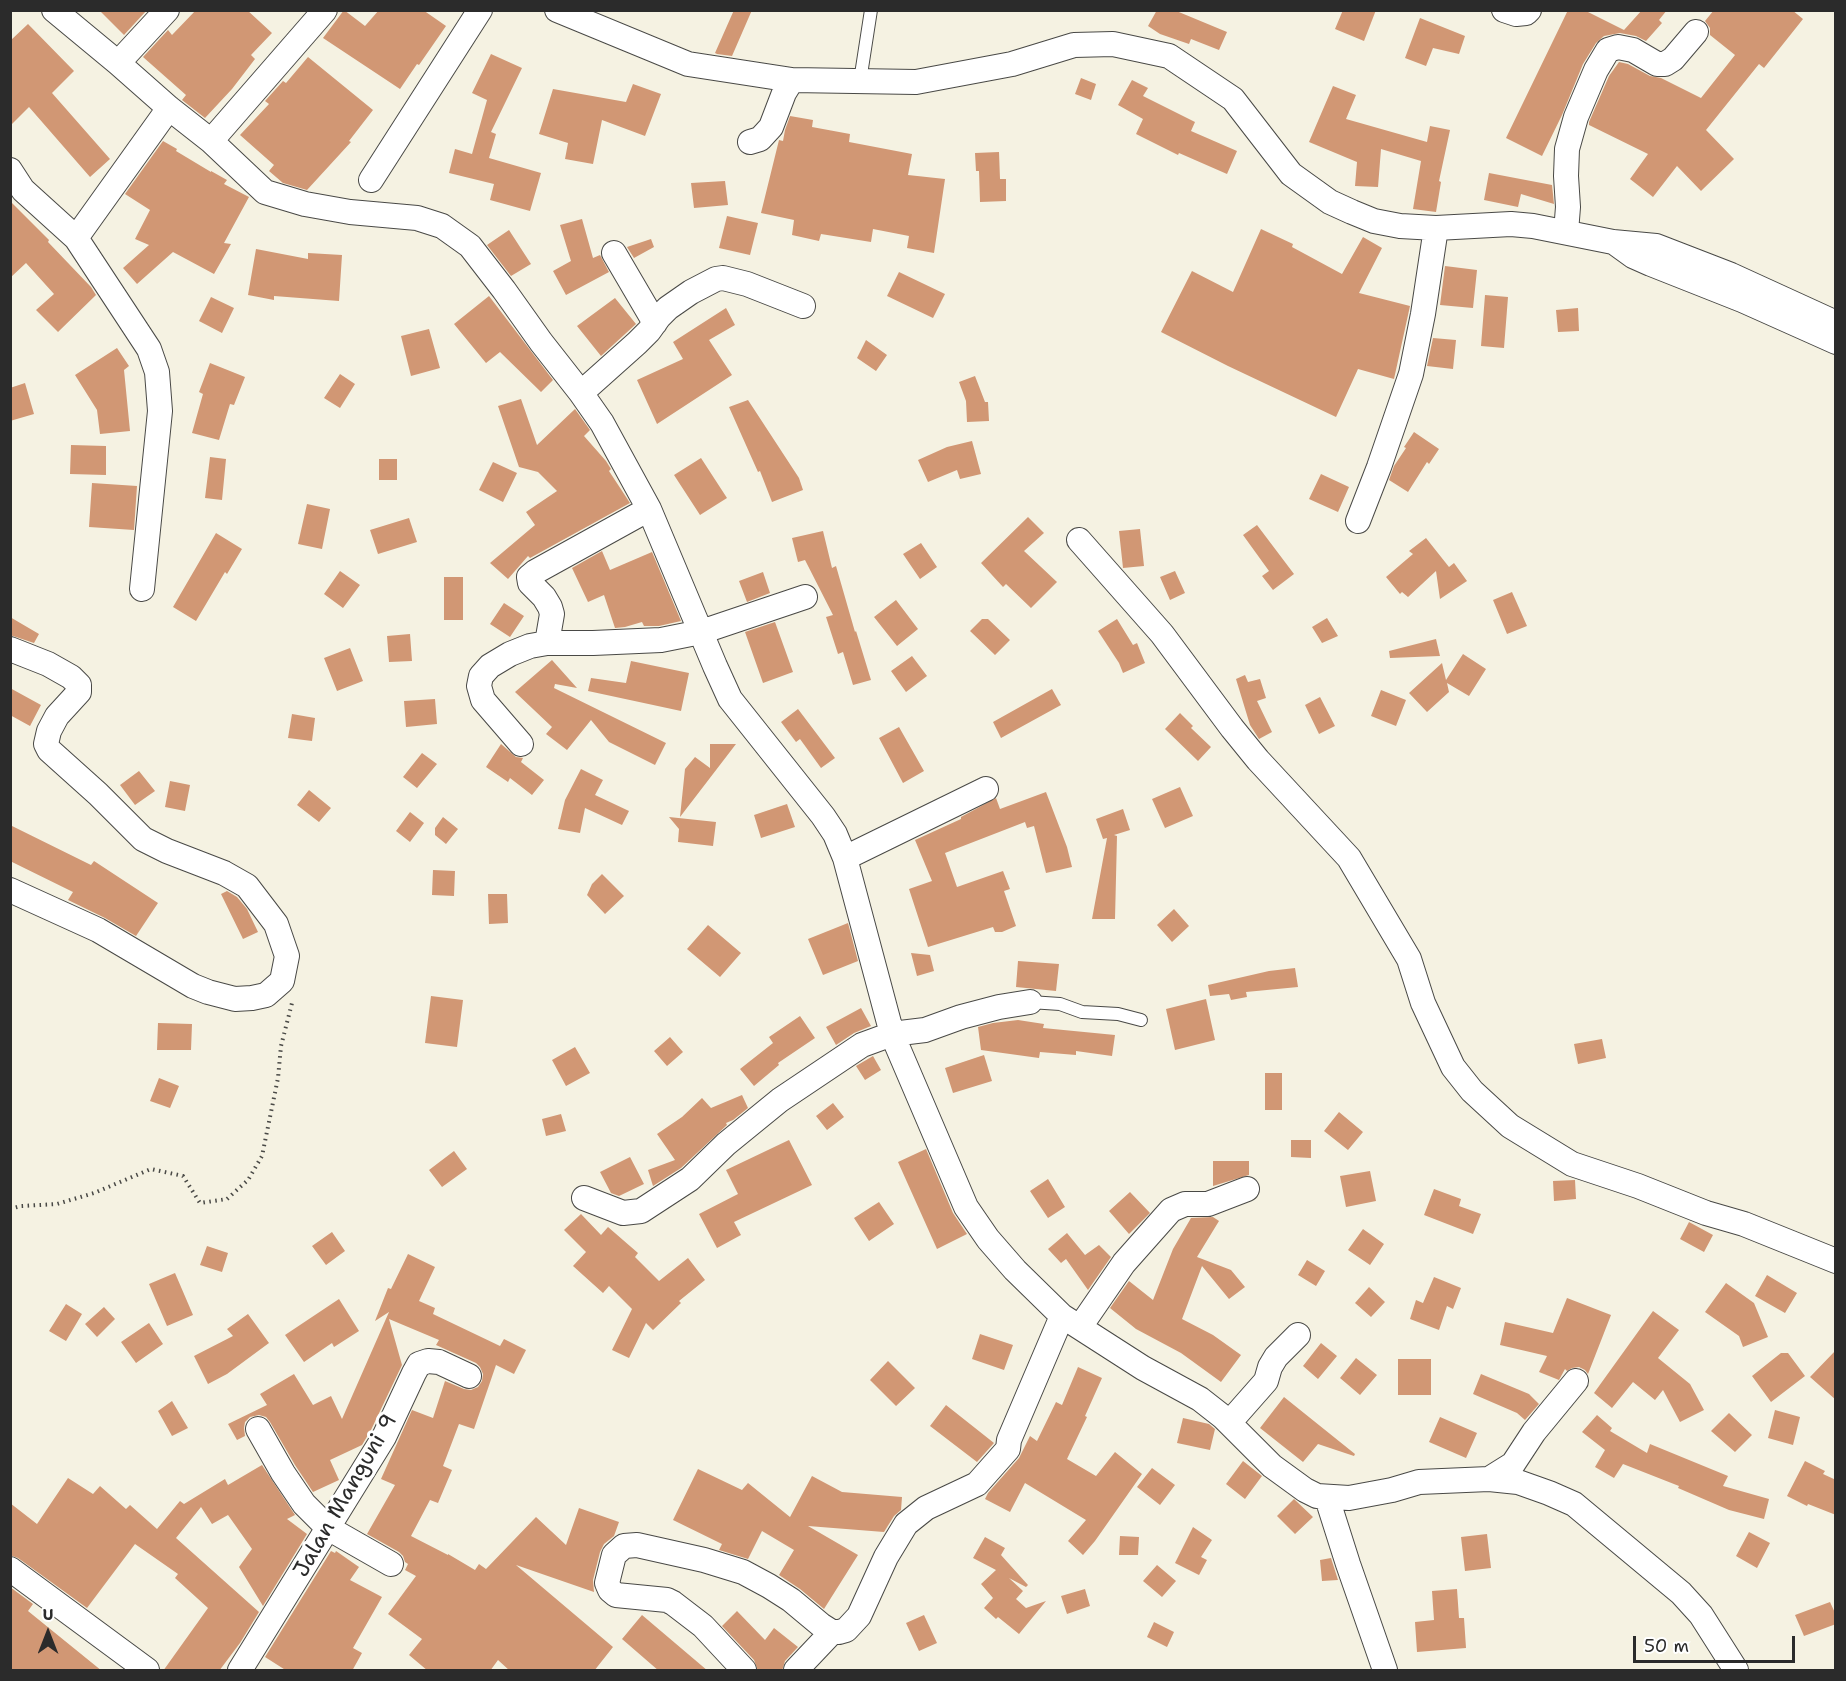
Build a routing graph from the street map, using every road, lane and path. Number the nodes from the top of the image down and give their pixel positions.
1 (54, 10) edge
2 (167, 10) edge
3 (325, 10) edge
4 (480, 10) edge
5 (557, 10) edge
6 (871, 10) edge
7 (1504, 10) edge
8 (1529, 10) edge
9 (1696, 32) dead end
10 (118, 63) junction
11 (792, 80) junction
12 (860, 81) junction
13 (169, 108) junction
14 (211, 141) junction
15 (750, 142) dead end
16 (10, 170) edge
17 (371, 180) dead end
18 (1436, 228) junction
19 (1566, 232) junction
20 (76, 238) junction
21 (1613, 242) junction
22 (614, 253) dead end
23 (803, 306) dead end
24 (655, 323) junction
25 (1836, 323) edge
26 (1836, 342) edge
27 (581, 393) junction
28 (649, 509) junction
29 (1358, 521) dead end
30 (1079, 540) dead end
31 (142, 589) dead end
32 (805, 597) dead end
33 (701, 632) junction
34 (547, 643) junction
35 (10, 649) edge
36 (521, 744) dead end
37 (986, 789) dead end
38 (845, 858) junction
39 (10, 890) edge
40 (282, 981) junction
41 (1030, 1002) joint
42 (1141, 1020) dead end
43 (892, 1034) junction
44 (1247, 1189) dead end
45 (584, 1198) dead end
46 (10, 1209) edge
47 (1836, 1261) edge
48 (1071, 1322) junction
49 (1298, 1335) dead end
50 (469, 1376) dead end
51 (1576, 1381) dead end
52 (1229, 1423) junction
53 (258, 1430) dead end
54 (1489, 1479) junction
55 (1327, 1498) junction
56 (328, 1528) junction
57 (391, 1564) dead end
58 (10, 1569) edge
59 (832, 1632) junction
60 (244, 1670) edge
61 (147, 1671) edge
62 (744, 1671) edge
63 (796, 1671) edge
64 (1385, 1671) edge
65 (1736, 1671) edge

1 - 10 street
2 - 10 street
3 - 14 street
4 - 17 street
5 - 11 street
6 - 12 lane
7 - 8 street
9 - 19 street
10 - 13 street
11 - 12 street
11 - 15 street
12 - 18 street
13 - 14 street
13 - 20 street
14 - 27 street
16 - 20 street
18 - 19 street
18 - 29 street
19 - 21 street
20 - 31 street
21 - 25 street
21 - 26 street
22 - 24 street
23 - 24 street
24 - 27 street
27 - 28 street
28 - 33 street
28 - 34 street
30 - 47 street
32 - 33 street
33 - 34 street
33 - 38 street
34 - 36 street
35 - 40 street
37 - 38 street
38 - 43 street
39 - 40 street
40 - 46 path
41 - 42 lane
41 - 43 street
43 - 45 street
43 - 48 street
44 - 48 street
48 - 52 street
48 - 59 street
49 - 52 street
50 - 56 street, Jalan Manguni 9
51 - 54 street
52 - 55 street
53 - 56 street
54 - 55 street
54 - 65 street
55 - 64 street
56 - 57 street
56 - 60 street, Jalan Manguni 9
58 - 61 street
59 - 62 street
59 - 63 street

